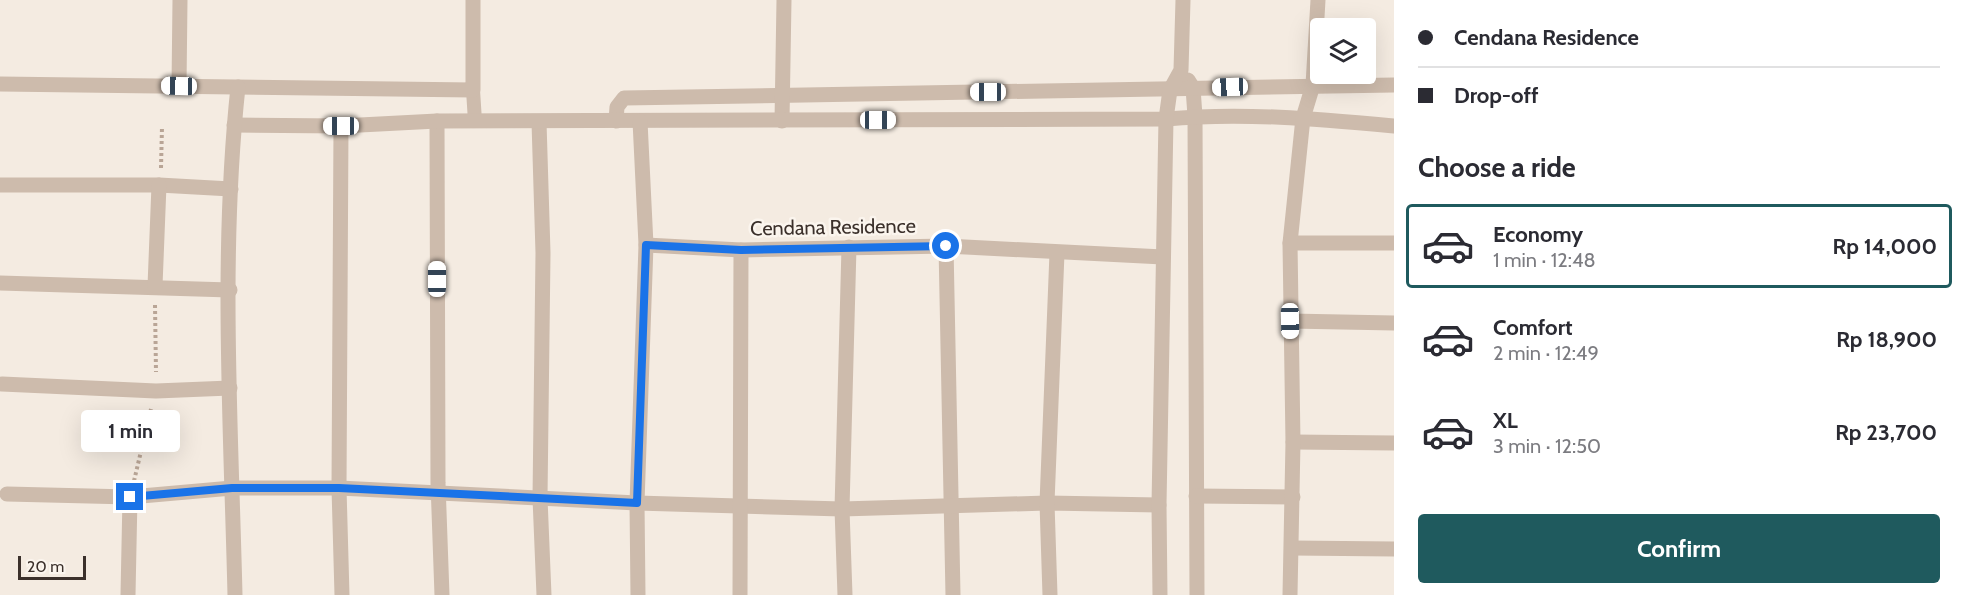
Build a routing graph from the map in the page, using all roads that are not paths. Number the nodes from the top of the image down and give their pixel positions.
1 (180, 0) edge
2 (473, 0) edge
3 (784, 0) edge
4 (1183, 0) edge
5 (1318, 0) edge
6 (1181, 70) junction
7 (0, 84) edge
8 (1313, 85) junction
9 (1394, 85) edge
10 (179, 86) junction
11 (238, 87) junction
12 (1193, 88) junction
13 (473, 90) junction
14 (1170, 90) junction
15 (783, 93) junction
16 (1195, 116) junction
17 (1166, 118) junction
18 (1304, 118) junction
19 (437, 121) junction
20 (475, 121) junction
21 (782, 121) junction
22 (539, 122) junction
23 (616, 122) junction
24 (640, 122) junction
25 (234, 125) junction
26 (341, 126) junction
27 (1394, 126) edge
28 (0, 185) edge
29 (159, 185) junction
30 (231, 189) junction
31 (1290, 243) junction
32 (1394, 243) edge
33 (646, 245) junction
34 (946, 246) junction
35 (849, 247) junction
36 (741, 250) junction
37 (1057, 253) junction
38 (1163, 257) junction
39 (0, 283) edge
40 (155, 286) junction
41 (230, 290) junction
42 (1290, 321) junction
43 (1394, 323) edge
44 (2, 384) dead end
45 (230, 388) junction
46 (1293, 442) junction
47 (1394, 443) edge
48 (232, 488) junction
49 (339, 488) junction
50 (439, 493) junction
51 (7, 494) dead end
52 (1196, 495) junction
53 (130, 497) junction
54 (1293, 497) junction
55 (540, 498) junction
56 (637, 503) junction
57 (1047, 503) junction
58 (950, 505) junction
59 (1158, 506) junction
60 (740, 507) junction
61 (842, 509) junction
62 (1292, 548) junction
63 (1394, 549) edge
64 (128, 595) edge
65 (235, 595) edge
66 (342, 595) edge
67 (442, 595) edge
68 (544, 595) edge
69 (638, 595) edge
70 (740, 595) edge
71 (845, 595) edge
72 (953, 595) edge
73 (1050, 595) edge
74 (1160, 595) edge
75 (1197, 595) edge
76 (1290, 595) edge

1 - 10 street
2 - 13 street
3 - 15 street
4 - 6 street
5 - 8 street
6 - 12 street
6 - 14 street
7 - 10 street
8 - 9 street
8 - 12 street
8 - 18 street
10 - 11 street
11 - 13 street
11 - 25 street
12 - 14 street
12 - 16 street
13 - 20 lane
14 - 15 street
14 - 17 street
15 - 21 street
15 - 23 street
16 - 17 street
16 - 18 street
16 - 52 street
17 - 21 street
17 - 38 street
18 - 27 street
18 - 31 street
19 - 20 street
19 - 26 street
19 - 50 street
20 - 22 street
21 - 24 street
22 - 23 street
22 - 55 street
23 - 24 street
24 - 33 street
25 - 26 street
25 - 30 street
26 - 49 street
28 - 29 street
29 - 30 street
29 - 40 street
30 - 41 street
31 - 32 street
31 - 42 street
33 - 36 street, Cendana Residence
33 - 56 street
34 - 35 street, Cendana Residence
34 - 37 street, Cendana Residence
34 - 58 street
35 - 36 street, Cendana Residence
35 - 61 street
36 - 60 street
37 - 38 street, Cendana Residence
37 - 57 street
38 - 59 street
39 - 40 street
40 - 41 street
41 - 45 street
42 - 43 street
42 - 46 street
44 - 45 street
45 - 48 street
46 - 47 street
46 - 54 street
48 - 49 street
48 - 53 street
48 - 65 street
49 - 50 street
49 - 66 street
50 - 55 street
50 - 67 street
51 - 53 street
52 - 54 street
52 - 75 street
53 - 64 street
54 - 62 street
55 - 56 street
55 - 68 street
56 - 60 street
56 - 69 street
57 - 58 street
57 - 59 street
57 - 73 street
58 - 61 street
58 - 72 street
59 - 74 street
60 - 61 street
60 - 70 street
61 - 71 street
62 - 63 street
62 - 76 street

